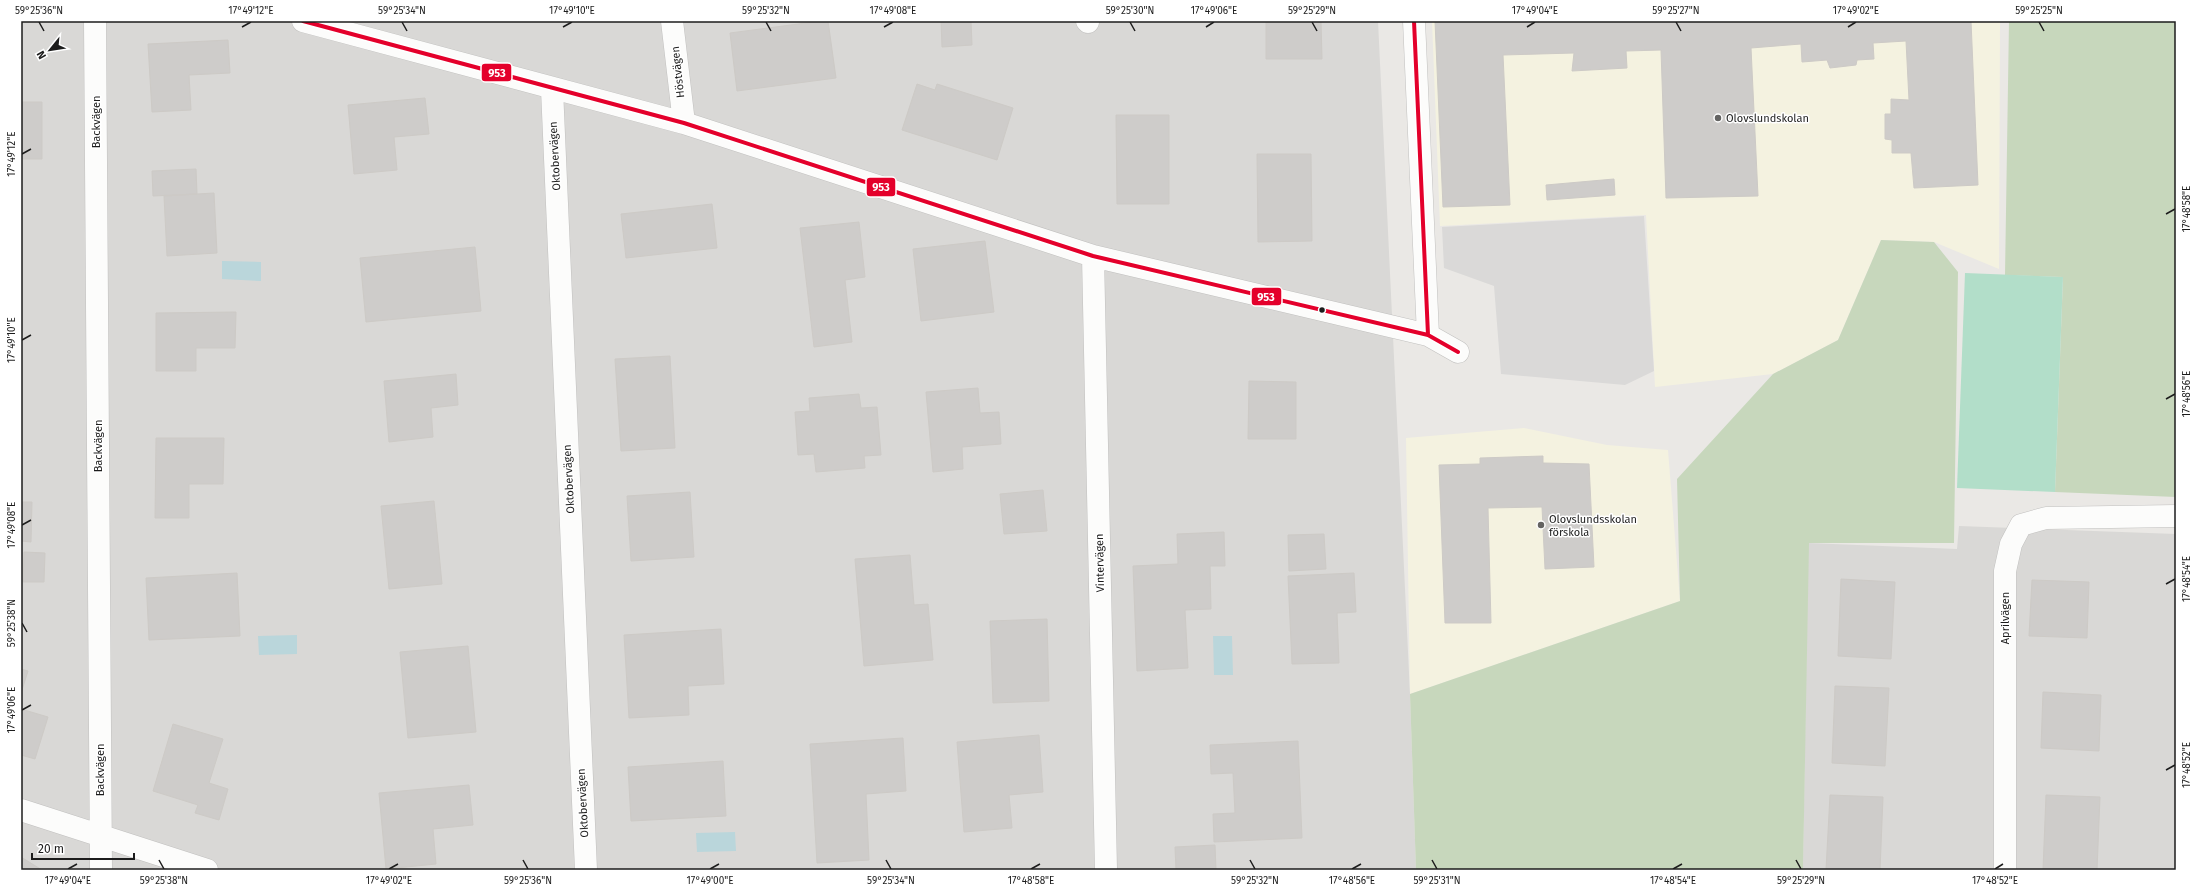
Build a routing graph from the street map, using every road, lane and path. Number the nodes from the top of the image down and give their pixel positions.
1 (95, 21) edge
2 (303, 21) edge
3 (672, 21) edge
4 (1414, 21) edge
5 (552, 89) junction
6 (684, 123) junction
7 (1094, 256) junction
8 (1428, 335) junction
9 (1458, 352) dead end
10 (2176, 516) edge
11 (21, 810) edge
12 (100, 835) junction
13 (101, 870) edge
14 (207, 870) edge
15 (586, 870) edge
16 (1106, 870) edge
17 (2005, 870) edge

1 - 12 street, Backvägen
2 - 5 street
3 - 6 street, Höstvägen
4 - 8 street
5 - 6 street
5 - 15 street, Oktobervägen
6 - 7 street
7 - 8 street
7 - 16 street, Vintervägen
8 - 9 street
10 - 17 street, Aprilvägen
11 - 12 street
12 - 13 street, Backvägen
12 - 14 street

